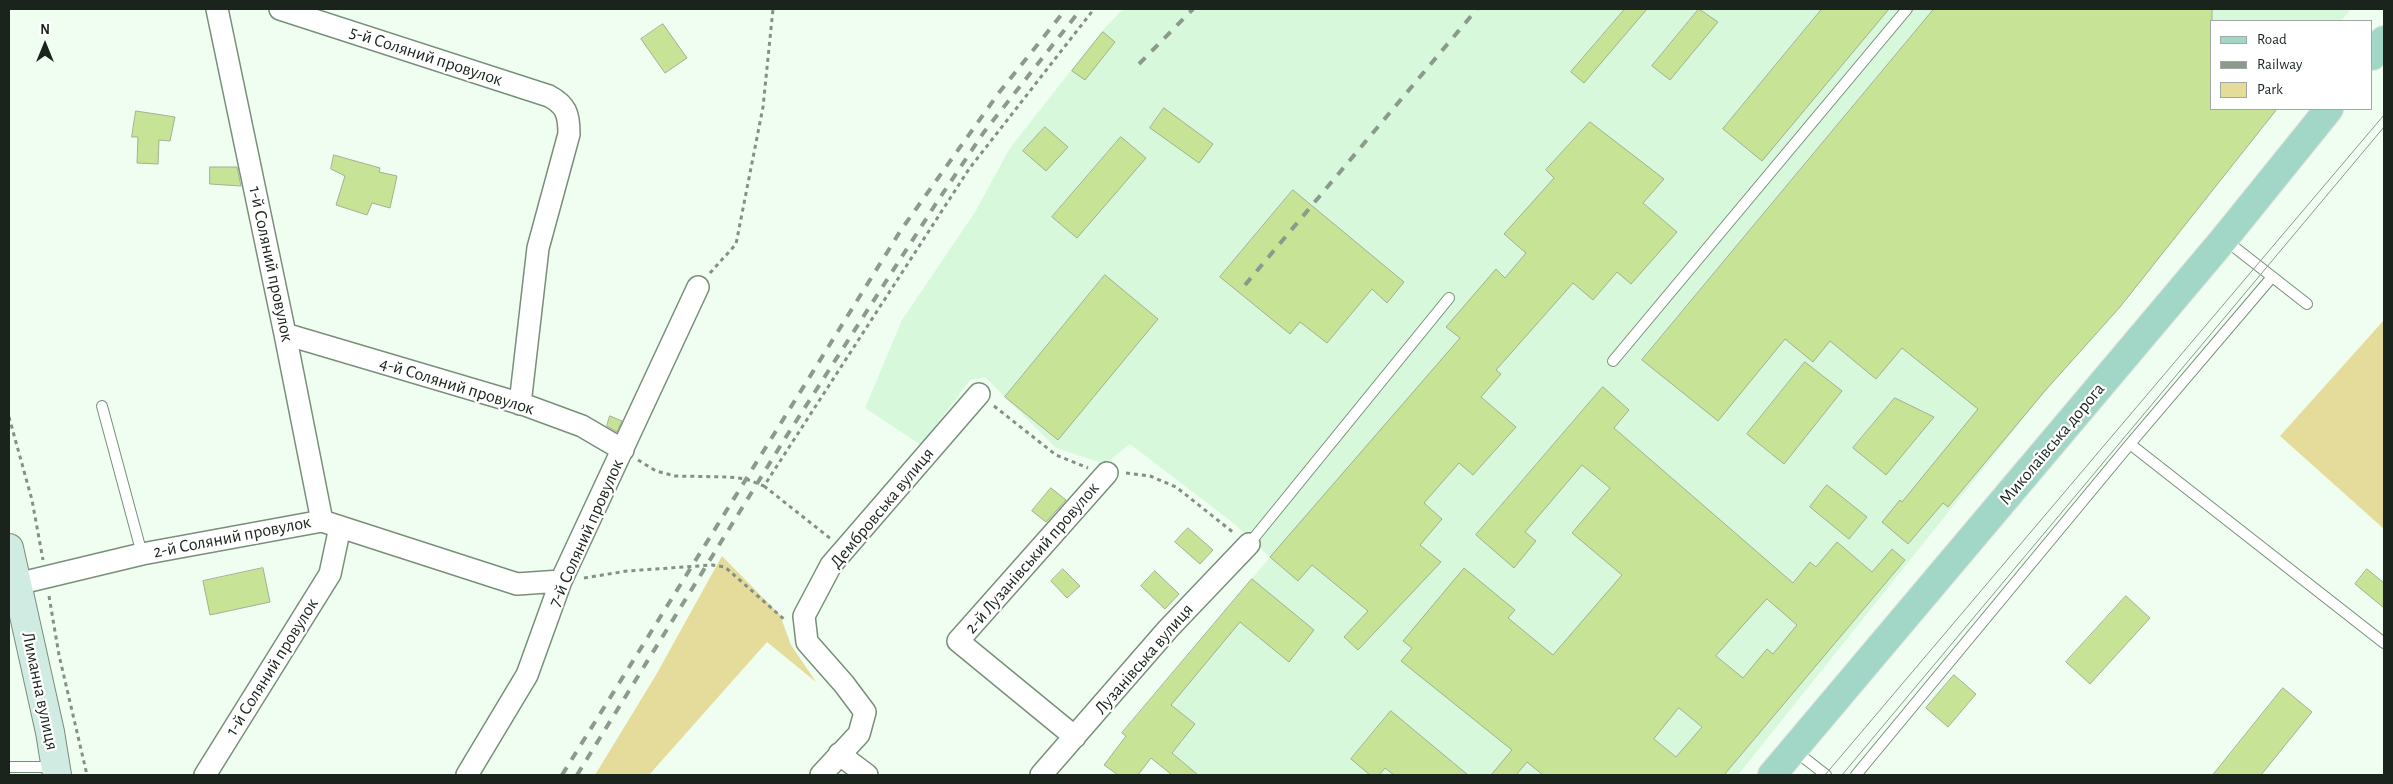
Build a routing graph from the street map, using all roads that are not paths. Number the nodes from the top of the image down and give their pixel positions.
1 (217, 9) edge
2 (280, 9) edge
3 (1907, 9) edge
4 (2384, 40) edge
5 (2373, 55) edge
6 (2328, 110) edge
7 (2224, 239) junction
8 (2272, 277) junction
9 (698, 287) road end
10 (1449, 298) dead end
11 (2307, 304) dead end
12 (285, 334) junction
13 (1613, 361) dead end
14 (979, 394) dead end
15 (520, 404) junction
16 (102, 406) dead end
17 (2130, 444) junction
18 (623, 450) junction
19 (1107, 473) dead end
20 (331, 524) junction
21 (1249, 544) joint
22 (9, 548) edge
23 (142, 554) junction
24 (561, 581) junction
25 (17, 584) junction
26 (2384, 643) edge
27 (1076, 737) junction
28 (1794, 750) junction
29 (839, 754) junction
30 (9, 767) edge
31 (57, 771) edge
32 (205, 775) edge
33 (467, 775) edge
34 (821, 775) edge
35 (867, 775) edge
36 (1041, 775) edge
37 (1772, 775) edge
38 (1826, 775) edge
39 (1856, 775) edge

1 - 12 street, 1-й Соляний провулок
2 - 15 street, 5-й Соляний провулок
3 - 13 lane
4 - 5 main road
6 - 7 main road, Миколаївська дорога
7 - 8 lane
7 - 28 main road, Миколаївська дорога
8 - 11 lane
8 - 17 lane
9 - 18 street, 7-й Соляний провулок
10 - 21 lane
12 - 15 street, 4-й Соляний провулок
12 - 20 street, 1-й Соляний провулок
14 - 29 street, Дембровська вулиця
15 - 18 street, 4-й Соляний провулок
16 - 23 lane
17 - 26 lane
17 - 39 lane
18 - 24 street, 7-й Соляний провулок
19 - 27 street, 2-й Лузанівський провулок
20 - 23 street, 2-й Соляний провулок
20 - 24 street, 2-й Соляний провулок
20 - 32 street, 1-й Соляний провулок
21 - 27 street, Лузанівська вулиця
22 - 25 main road, Лиманна вулиця
23 - 25 street, 2-й Соляний провулок
24 - 33 street, 7-й Соляний провулок
25 - 31 main road, Лиманна вулиця
27 - 36 street, Лузанівська вулиця
28 - 37 main road, Миколаївська дорога
28 - 38 lane
29 - 34 street
29 - 35 street
30 - 31 lane

